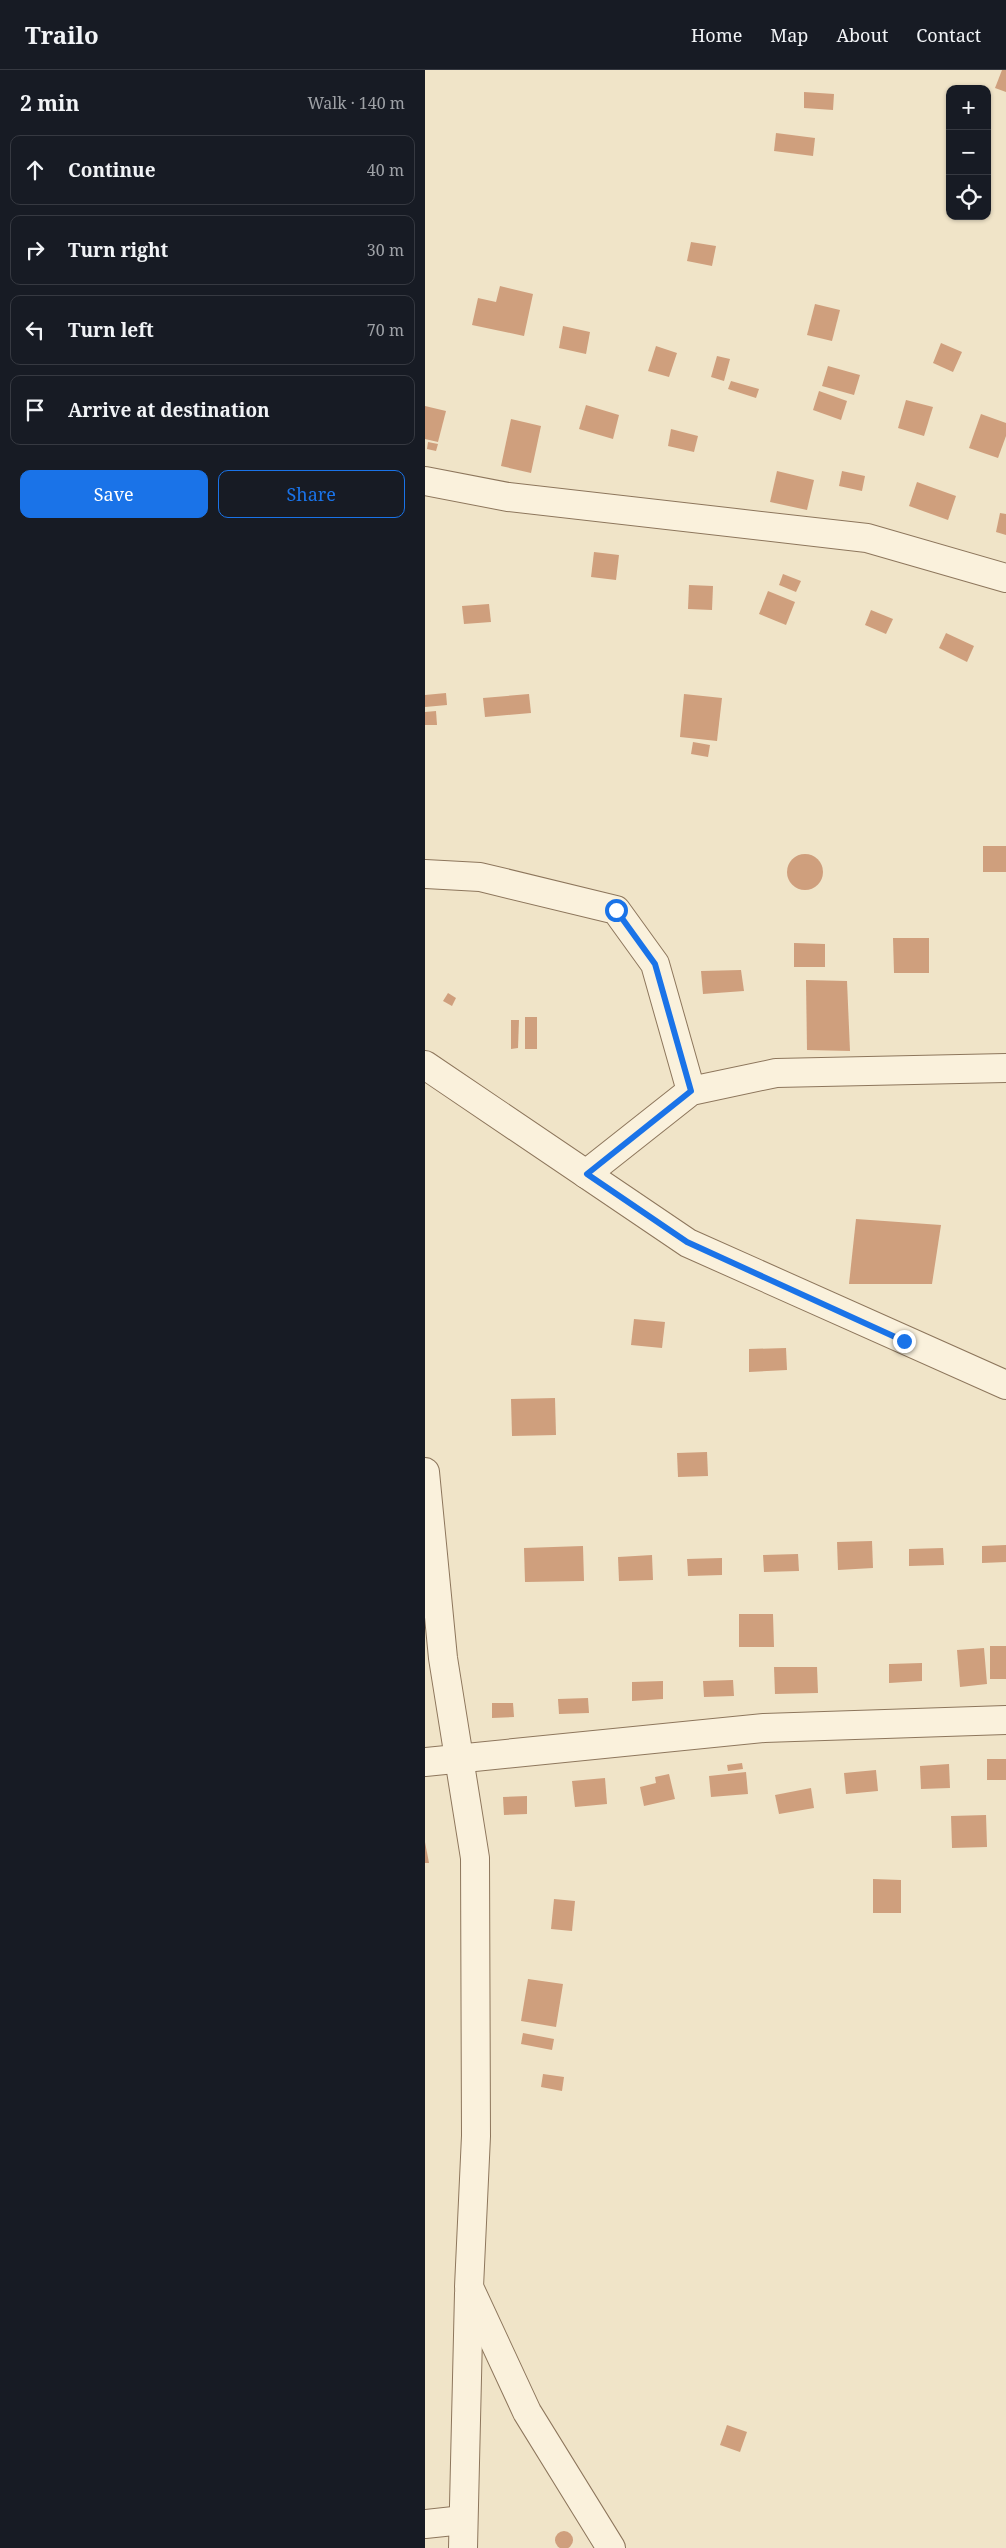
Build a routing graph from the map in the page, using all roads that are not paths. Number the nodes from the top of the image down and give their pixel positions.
1 (425, 481) edge
2 (1006, 578) edge
3 (425, 874) edge
4 (425, 1065) edge
5 (1006, 1068) edge
6 (691, 1091) junction
7 (587, 1174) junction
8 (1006, 1385) edge
9 (425, 1472) edge
10 (1006, 1720) edge
11 (460, 1759) junction
12 (425, 1762) edge
13 (469, 2287) junction
14 (463, 2520) junction
15 (425, 2524) edge
16 (463, 2548) edge
17 (611, 2548) edge

1 - 2 street
3 - 6 street
4 - 7 street
5 - 6 street
6 - 7 street
7 - 8 street
9 - 11 street
10 - 11 street
11 - 12 street
11 - 13 street
13 - 14 street
13 - 17 street
14 - 15 street
14 - 16 street

